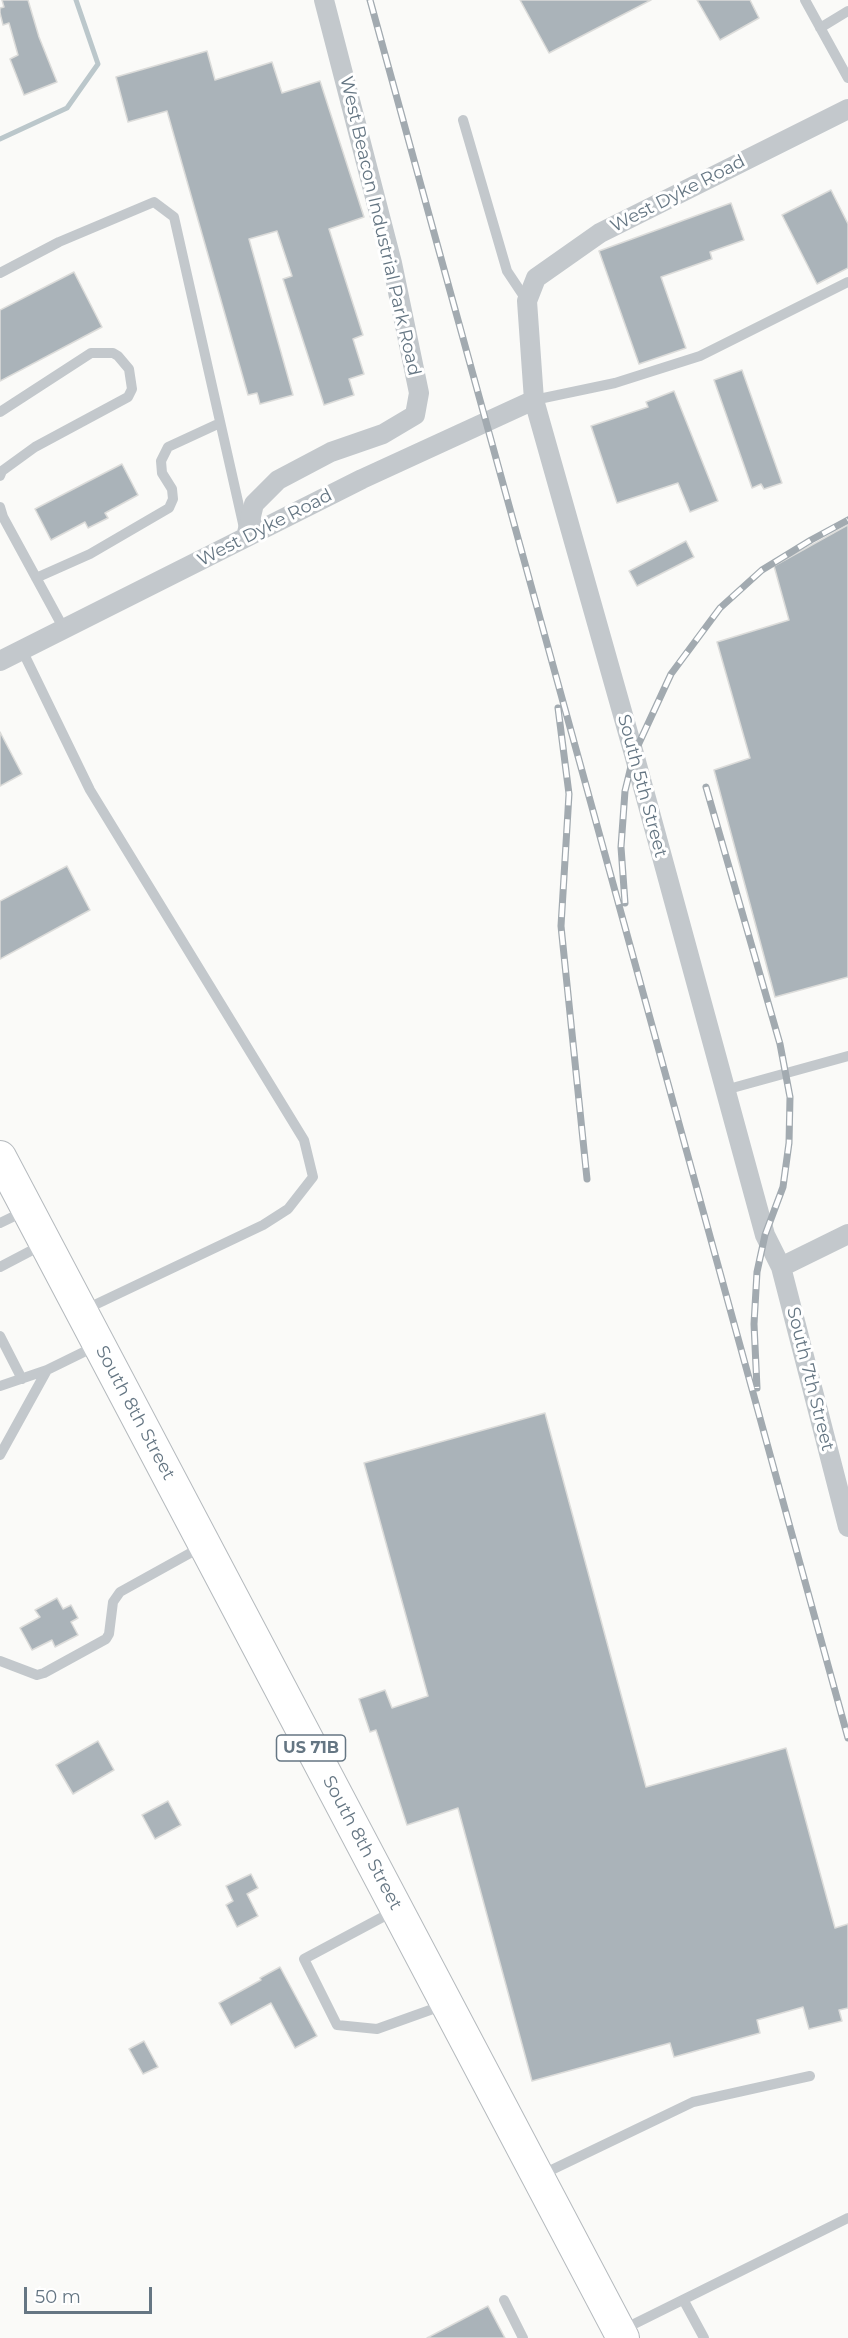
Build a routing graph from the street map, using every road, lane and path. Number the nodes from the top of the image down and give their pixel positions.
1 (324, 0) edge
2 (805, 0) edge
3 (848, 11) edge
4 (820, 28) junction
5 (848, 78) edge
6 (848, 109) edge
7 (463, 120) dead end
8 (0, 273) edge
9 (848, 282) edge
10 (527, 301) junction
11 (534, 400) junction
12 (0, 412) edge
13 (220, 423) junction
14 (1, 469) edge
15 (0, 507) edge
16 (246, 537) junction
17 (36, 578) junction
18 (64, 629) junction
19 (22, 650) junction
20 (0, 661) edge
21 (848, 1056) edge
22 (725, 1090) junction
23 (0, 1157) edge
24 (28, 1210) junction
25 (0, 1223) edge
26 (848, 1234) edge
27 (45, 1243) junction
28 (0, 1267) edge
29 (781, 1267) junction
30 (81, 1311) junction
31 (0, 1336) edge
32 (99, 1345) junction
33 (47, 1370) junction
34 (22, 1379) junction
35 (0, 1386) edge
36 (0, 1455) edge
37 (844, 1498) edge
38 (848, 1527) edge
39 (204, 1545) junction
40 (0, 1662) edge
41 (397, 1910) junction
42 (447, 2004) junction
43 (810, 2076) dead end
44 (538, 2177) junction
45 (848, 2218) edge
46 (504, 2300) dead end
47 (684, 2301) junction
48 (621, 2335) edge
49 (523, 2338) edge
50 (704, 2338) edge

1 - 16 street, West Beacon Industrial Park Road
2 - 4 lane
3 - 4 lane
4 - 5 lane
6 - 10 street, West Dyke Road
7 - 10 lane
8 - 13 lane
9 - 11 lane
10 - 11 street, South 5th Street
11 - 16 street, West Dyke Road
11 - 22 street, South 5th Street
12 - 14 lane
13 - 16 lane
13 - 17 lane
15 - 17 lane
16 - 18 street, West Dyke Road
17 - 18 lane
18 - 19 street, West Dyke Road
19 - 20 street, West Dyke Road
19 - 30 lane
21 - 22 lane
22 - 29 street, South 5th Street
23 - 24 main road, South 8th Street / US 71B
24 - 25 lane
24 - 27 main road, South 8th Street / US 71B
26 - 29 street
27 - 28 lane
27 - 30 main road, South 8th Street / US 71B
29 - 37 street, South 7th Street
30 - 32 main road, South 8th Street / US 71B
31 - 34 lane
32 - 33 lane
32 - 39 main road, South 8th Street / US 71B
33 - 34 lane
33 - 36 lane
34 - 35 lane
37 - 38 street, South 7th Street
39 - 40 lane
39 - 41 main road, South 8th Street / US 71B
41 - 42 main road, South 8th Street / US 71B
41 - 42 lane
42 - 44 main road, South 8th Street / US 71B
43 - 44 lane
44 - 48 main road, South 8th Street / US 71B
45 - 47 lane
46 - 49 lane
47 - 48 lane
47 - 50 lane

